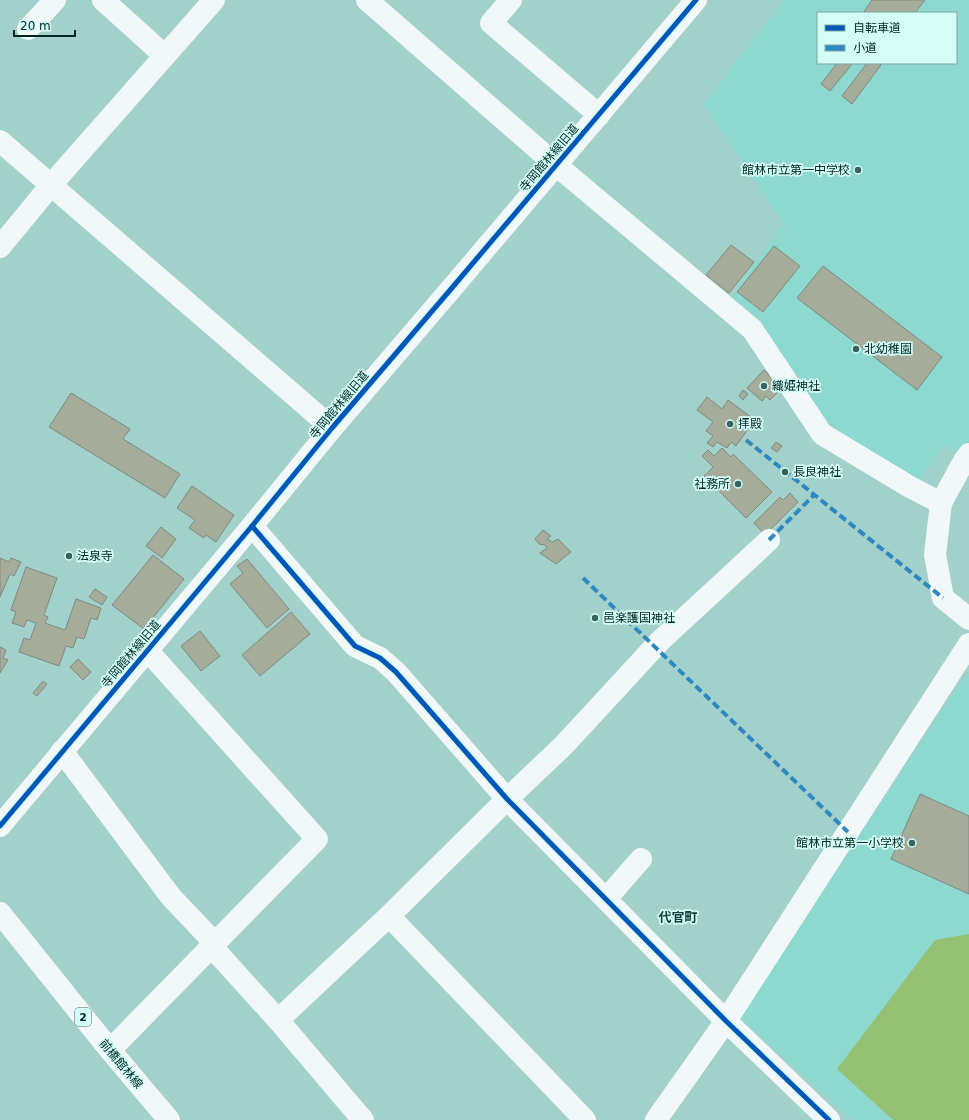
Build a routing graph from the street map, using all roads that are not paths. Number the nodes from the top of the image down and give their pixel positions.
1 (55, 0) edge
2 (103, 0) edge
3 (214, 0) edge
4 (367, 0) edge
5 (511, 0) edge
6 (696, 0) edge
7 (28, 29) dead end
8 (165, 56) junction
9 (599, 116) junction
10 (0, 140) edge
11 (556, 165) junction
12 (51, 185) junction
13 (0, 247) edge
14 (332, 428) junction
15 (969, 454) edge
16 (941, 503) junction
17 (252, 526) junction
18 (769, 540) dead end
19 (969, 618) edge
20 (969, 644) edge
21 (147, 650) junction
22 (62, 751) junction
23 (507, 799) junction
24 (0, 826) edge
25 (641, 859) dead end
26 (606, 899) junction
27 (0, 913) edge
28 (389, 916) junction
29 (212, 947) junction
30 (278, 1020) junction
31 (726, 1020) junction
32 (110, 1050) junction
33 (169, 1120) edge
34 (363, 1120) edge
35 (585, 1120) edge
36 (656, 1120) edge
37 (829, 1120) edge

1 - 7 street
2 - 8 street
3 - 8 street
4 - 11 street
5 - 9 street
6 - 9 street, 寺岡館林線旧道
8 - 12 street
9 - 11 street, 寺岡館林線旧道
10 - 12 street
11 - 14 street, 寺岡館林線旧道
11 - 16 street
12 - 13 street
12 - 14 street
14 - 17 street, 寺岡館林線旧道
15 - 16 street
16 - 19 street
17 - 21 street, 寺岡館林線旧道
17 - 23 street
18 - 23 street
20 - 31 street
21 - 22 street, 寺岡館林線旧道
21 - 29 street
22 - 24 street, 寺岡館林線旧道
22 - 29 street
23 - 26 street
23 - 28 street
25 - 26 street
26 - 31 street
27 - 32 street, 前橋館林線 / 2
28 - 30 street
28 - 35 street
29 - 30 street
29 - 32 street
30 - 34 street
31 - 36 street
31 - 37 street
32 - 33 street, 前橋館林線 / 2

